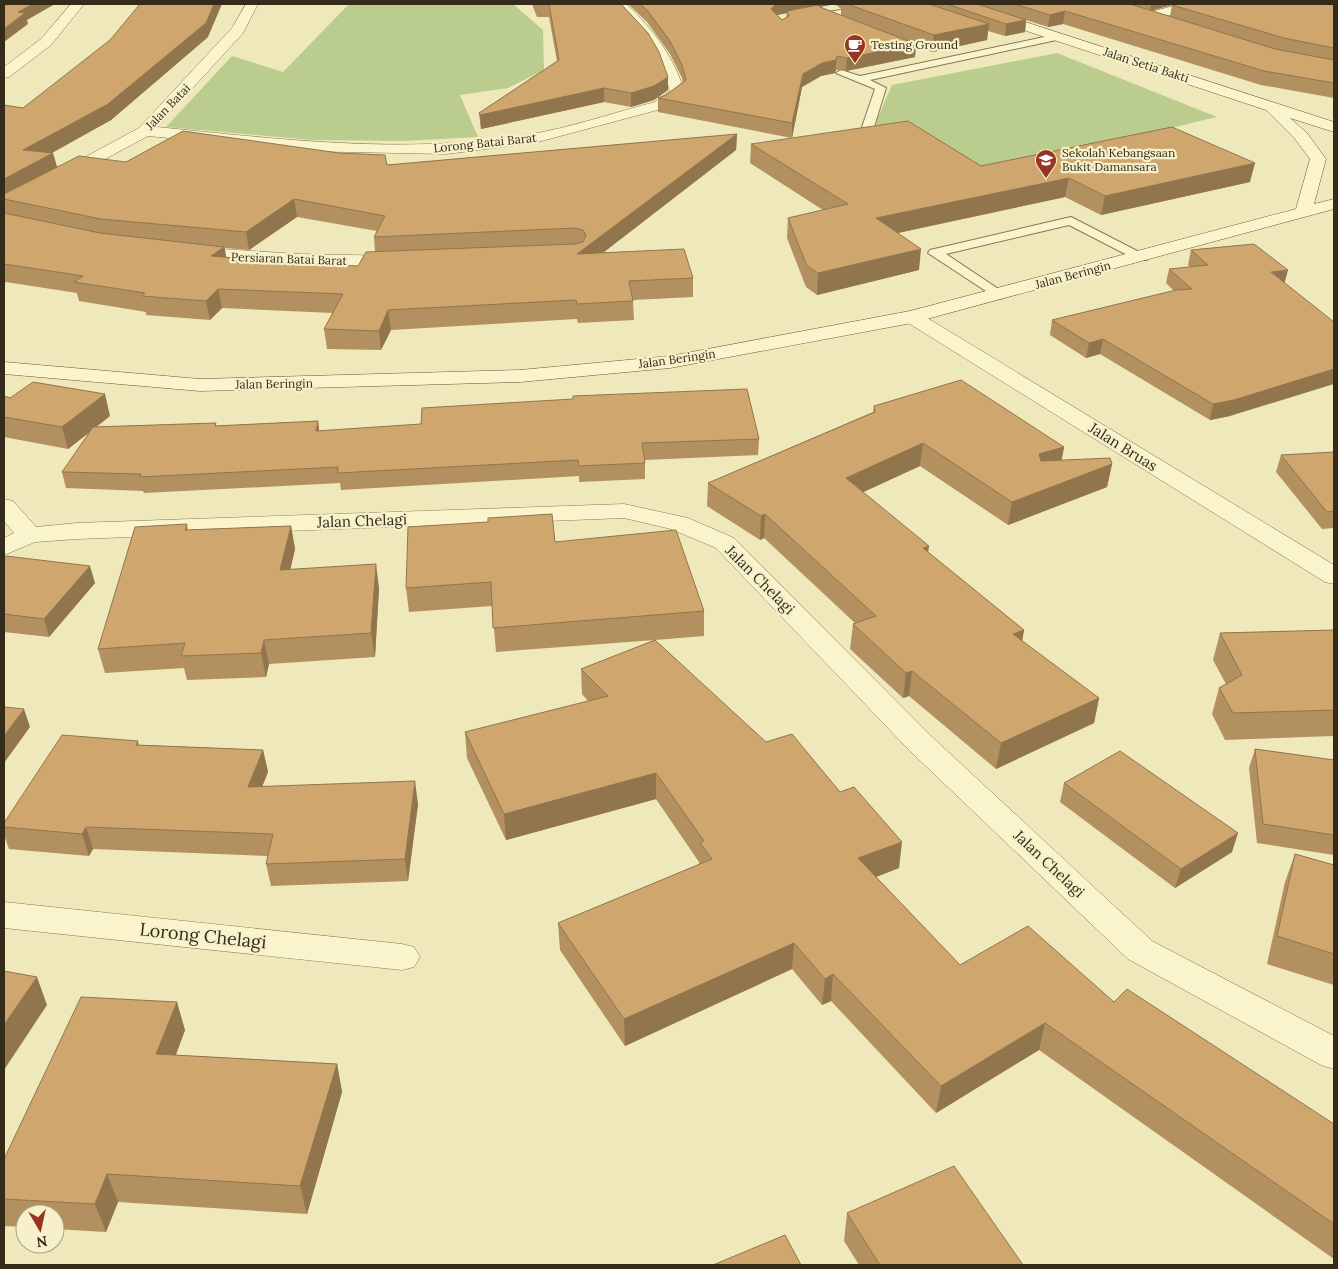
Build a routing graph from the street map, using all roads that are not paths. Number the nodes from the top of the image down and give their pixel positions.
1 (78, 4) edge
2 (252, 4) edge
3 (620, 4) edge
4 (864, 4) edge
5 (889, 4) edge
6 (958, 4) edge
7 (1194, 4) edge
8 (1135, 11) edge
9 (816, 13) edge
10 (1152, 16) junction
11 (1178, 24) edge
12 (849, 26) edge
13 (1058, 37) junction
14 (1018, 46) junction
15 (928, 56) junction
16 (941, 61) junction
17 (4, 74) edge
18 (859, 79) junction
19 (1266, 104) junction
20 (1334, 115) edge
21 (868, 127) edge
22 (1334, 127) edge
23 (146, 131) junction
24 (1334, 204) edge
25 (4, 208) edge
26 (1302, 214) junction
27 (175, 252) edge
28 (1142, 257) junction
29 (410, 262) edge
30 (998, 295) junction
31 (912, 317) junction
32 (4, 368) edge
33 (4, 506) edge
34 (30, 535) junction
35 (4, 547) edge
36 (1334, 576) edge
37 (4, 915) edge
38 (402, 957) dead end
39 (1334, 1054) edge

1 - 17 street
2 - 23 street, Jalan Batai
3 - 23 street, Lorong Batai Barat
4 - 9 lane
5 - 12 lane
6 - 13 street, Jalan Setia Bakti
7 - 10 street
8 - 10 street
10 - 11 street
13 - 14 lane
13 - 19 street, Jalan Setia Bakti
14 - 15 lane
14 - 16 lane
15 - 16 lane
15 - 18 lane
16 - 18 lane
18 - 21 lane
19 - 20 street
19 - 22 street, Jalan Setia Bakti
19 - 26 street
23 - 25 street, Jalan Batai
24 - 26 street, Jalan Beringin
26 - 28 street, Jalan Beringin
27 - 29 street, Persiaran Batai Barat
28 - 30 street, Jalan Beringin
28 - 30 lane
30 - 31 street, Jalan Beringin
31 - 32 street, Jalan Beringin
31 - 36 street, Jalan Bruas
33 - 34 street
34 - 35 street, Jalan Chelagi
34 - 39 street, Jalan Chelagi
37 - 38 street, Lorong Chelagi

